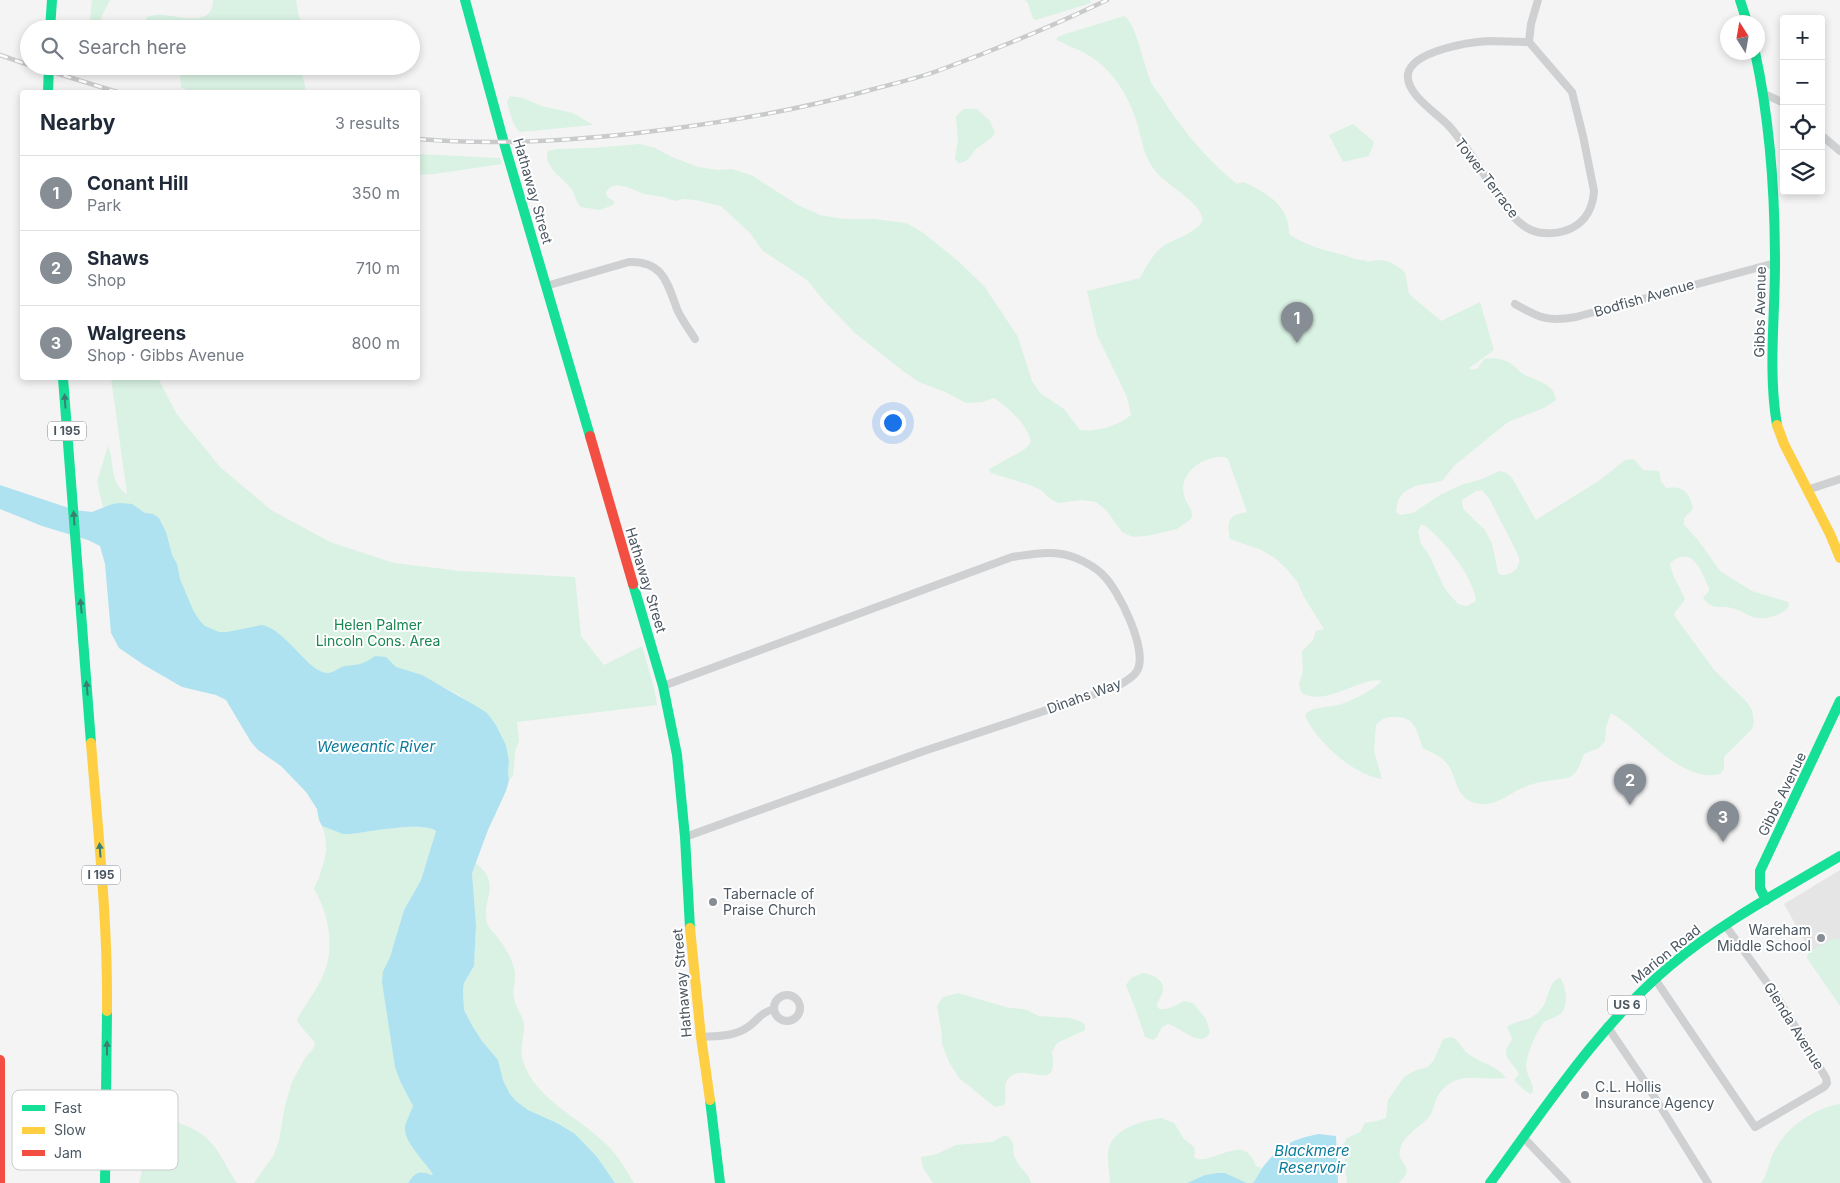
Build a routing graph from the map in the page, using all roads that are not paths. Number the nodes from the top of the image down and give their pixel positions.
1 (52, 0) edge
2 (465, 0) edge
3 (1538, 0) edge
4 (1740, 0) edge
5 (1745, 15) edge
6 (51, 20) edge
7 (1529, 42) junction
8 (1756, 60) edge
9 (49, 75) edge
10 (48, 90) edge
11 (1764, 94) junction
12 (1780, 102) edge
13 (1825, 138) edge
14 (1840, 150) edge
15 (1775, 263) junction
16 (546, 286) junction
17 (1515, 304) dead end
18 (695, 339) dead end
19 (63, 380) edge
20 (1840, 479) edge
21 (1807, 490) junction
22 (1840, 558) edge
23 (663, 686) junction
24 (1840, 701) edge
25 (685, 837) junction
26 (1840, 856) edge
27 (1766, 900) junction
28 (1725, 925) junction
29 (1654, 979) junction
30 (774, 1009) dead end
31 (1607, 1026) junction
32 (700, 1037) junction
33 (0, 1060) edge
34 (106, 1090) edge
35 (1524, 1138) junction
36 (105, 1170) edge
37 (0, 1183) edge
38 (105, 1183) edge
39 (720, 1183) edge
40 (1490, 1183) edge
41 (1567, 1183) edge
42 (1708, 1183) edge

1 - 6 main road
2 - 16 main road, Hathaway Street
3 - 7 street
4 - 5 main road
7 - 7 street, Tower Terrace
8 - 11 main road, Gibbs Avenue
9 - 10 main road
11 - 12 street
11 - 15 main road, Gibbs Avenue
13 - 14 street
15 - 17 street, Bodfish Avenue
15 - 21 main road, Gibbs Avenue
16 - 18 street
16 - 23 main road, Hathaway Street
34 -> 19 main road, I 195
20 - 21 street
21 - 22 main road, Gibbs Avenue
23 - 25 main road, Hathaway Street
23 - 25 street, Dinahs Way
24 - 27 main road, Gibbs Avenue
25 - 32 main road, Hathaway Street
26 - 27 main road, Marion Road / US 6
27 - 28 main road, Marion Road / US 6
28 - 29 main road, Marion Road / US 6
28 - 29 street, Glenda Avenue
29 - 31 main road, Marion Road / US 6
30 - 32 street
31 - 35 main road, Marion Road / US 6
31 - 42 street
32 - 39 main road, Hathaway Street
33 - 37 main road
35 - 40 main road, Marion Road / US 6
35 - 41 street
38 -> 36 main road, I 195

